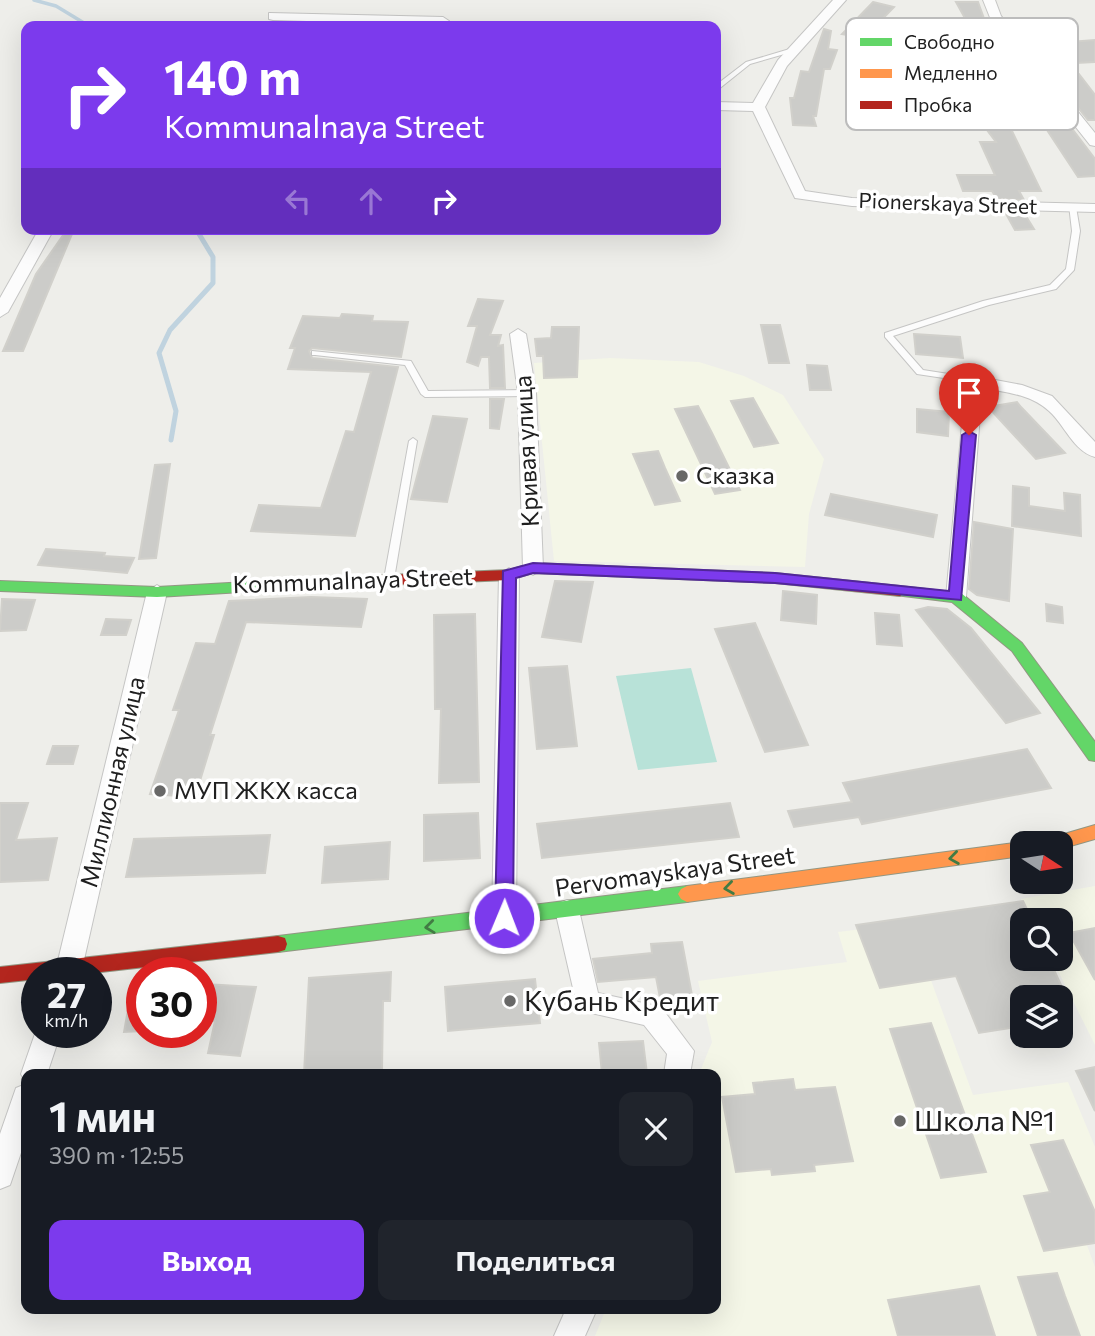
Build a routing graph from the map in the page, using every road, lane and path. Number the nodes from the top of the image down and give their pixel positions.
1 (840, 0) edge
2 (989, 0) edge
3 (273, 16) dead end
4 (996, 18) edge
5 (443, 19) edge
6 (793, 50) junction
7 (721, 85) edge
8 (721, 106) edge
9 (758, 107) junction
10 (1078, 121) edge
11 (1095, 142) edge
12 (1072, 207) junction
13 (1095, 208) edge
14 (44, 235) edge
15 (0, 312) edge
16 (518, 334) dead end
17 (315, 353) dead end
18 (974, 381) junction
19 (527, 393) junction
20 (413, 441) dead end
21 (1095, 451) edge
22 (533, 568) junction
23 (509, 575) junction
24 (389, 579) junction
25 (0, 586) edge
26 (157, 592) junction
27 (956, 597) junction
28 (1095, 755) edge
29 (1095, 832) edge
30 (1073, 838) edge
31 (1010, 851) edge
32 (566, 910) junction
33 (504, 918) junction
34 (71, 957) edge
35 (112, 966) edge
36 (21, 974) edge
37 (0, 975) edge
38 (43, 1048) edge
39 (36, 1069) edge
40 (678, 1069) edge
41 (21, 1112) edge
42 (0, 1175) edge
43 (580, 1314) edge
44 (569, 1336) edge

1 - 6 street
2 - 4 street
3 - 5 street
6 - 7 lane
6 - 9 street
8 - 9 street
9 - 12 street, Pionerskaya Street
10 - 11 street
12 - 13 street, Pionerskaya Street
12 - 18 lane
14 - 15 street
16 - 19 street, Кривая улица
17 - 19 lane
18 - 21 street
18 - 27 street
19 - 22 street, Кривая улица
20 - 24 lane
22 - 23 street, Kommunalnaya Street
22 - 27 street, Kommunalnaya Street
23 - 24 street, Kommunalnaya Street
23 - 33 street
24 - 26 street, Kommunalnaya Street
25 - 26 street, Kommunalnaya Street
26 - 34 street, Миллионная улица
27 - 28 street
29 - 30 street
31 -> 32 street, Pervomayskaya Street
32 - 33 street, Pervomayskaya Street
32 - 40 street
33 -> 35 street, Pervomayskaya Street
36 - 37 street, Pervomayskaya Street
38 - 39 street
41 - 42 street
43 - 44 street

